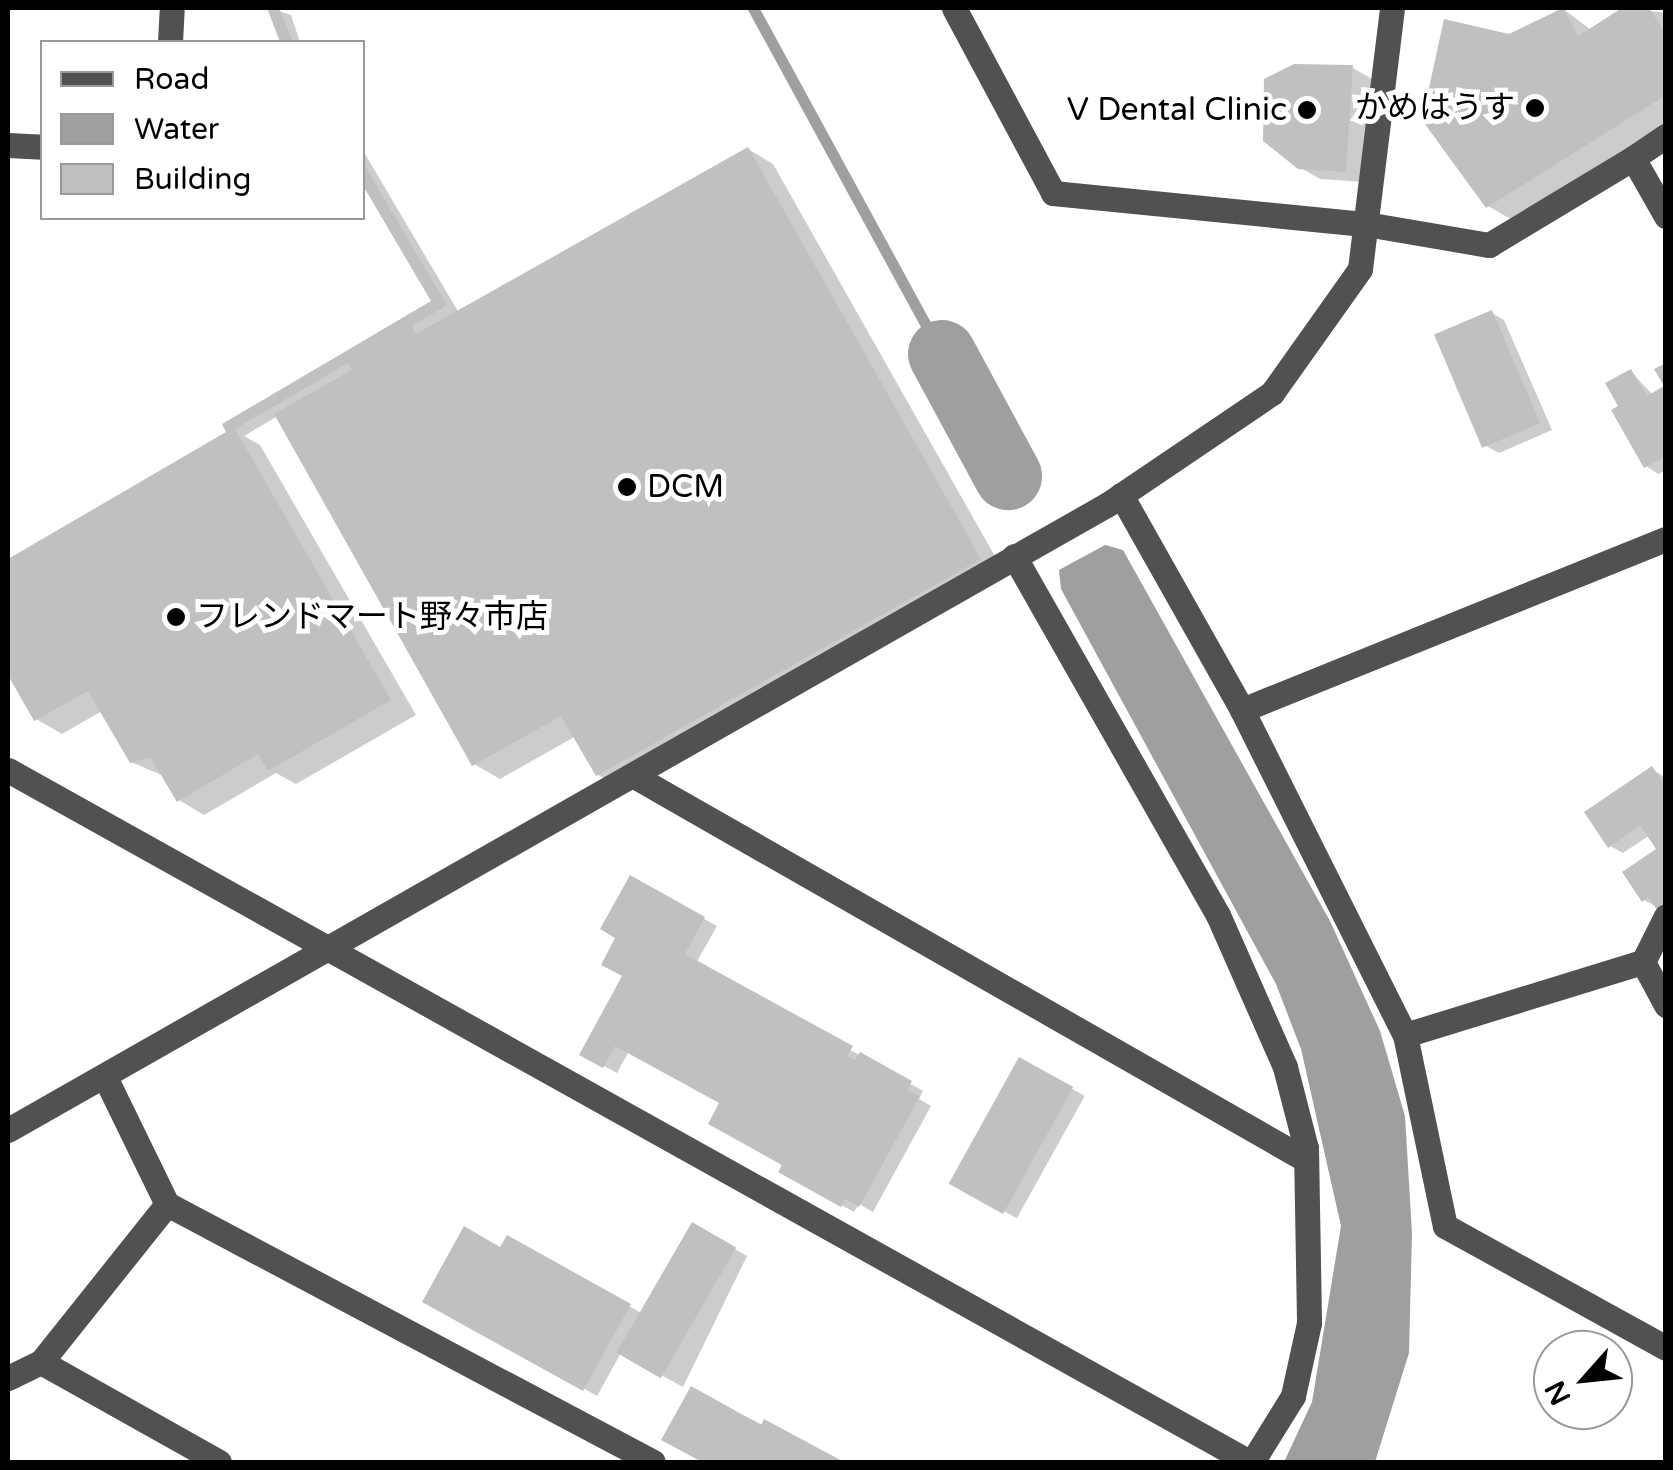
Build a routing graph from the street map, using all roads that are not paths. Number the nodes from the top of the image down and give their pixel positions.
1 (172, 8) edge
2 (954, 8) edge
3 (1392, 8) edge
4 (170, 40) edge
5 (1666, 136) edge
6 (8, 146) edge
7 (40, 147) edge
8 (1633, 158) junction
9 (1666, 216) edge
10 (1366, 224) junction
11 (1114, 499) junction
12 (1666, 539) edge
13 (1020, 552) junction
14 (1242, 710) junction
15 (8, 770) edge
16 (634, 776) junction
17 (1666, 916) edge
18 (332, 948) junction
19 (1643, 962) junction
20 (1666, 1005) edge
21 (1405, 1035) junction
22 (106, 1079) junction
23 (8, 1130) edge
24 (1306, 1160) junction
25 (167, 1204) junction
26 (1666, 1348) edge
27 (41, 1362) junction
28 (8, 1378) edge
29 (219, 1462) edge
30 (653, 1462) edge
31 (1251, 1462) edge

1 - 4 street
2 - 10 street
3 - 10 street
5 - 8 street
6 - 7 street
8 - 9 street
8 - 10 street
10 - 11 street
11 - 13 street
11 - 14 street
12 - 14 street
13 - 16 street
13 - 24 street
14 - 21 street
15 - 18 street
16 - 18 street
16 - 24 street
17 - 19 street
18 - 22 street
18 - 31 street
19 - 20 street
19 - 21 street
21 - 26 street
22 - 23 street
22 - 25 street
24 - 31 street
25 - 27 street
25 - 30 street
27 - 28 street
27 - 29 street

